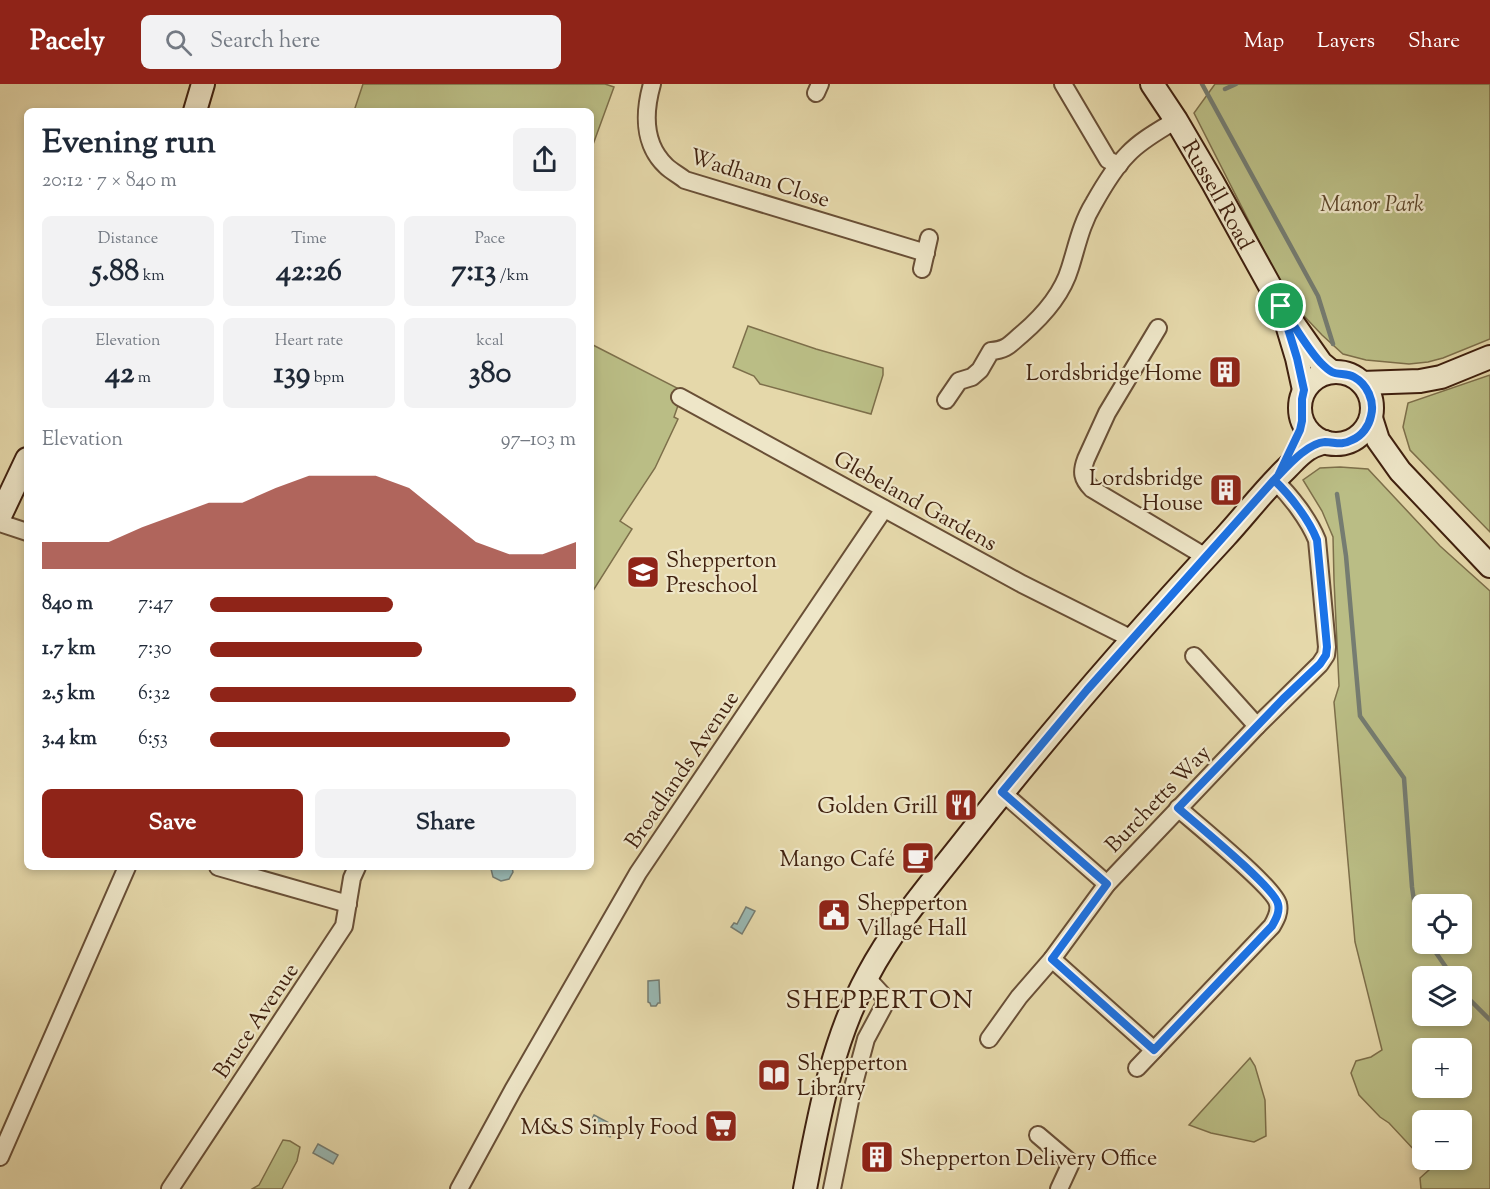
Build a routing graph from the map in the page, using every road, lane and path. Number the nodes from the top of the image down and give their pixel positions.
1 (203, 84) edge
2 (652, 84) edge
3 (1063, 84) edge
4 (1152, 84) edge
5 (196, 108) edge
6 (1176, 120) junction
7 (1119, 165) junction
8 (926, 253) dead end
9 (1281, 306) junction
10 (1158, 328) dead end
11 (1490, 357) edge
12 (1332, 372) junction
13 (1403, 382) junction
14 (1362, 383) junction
15 (1304, 390) junction
16 (680, 397) dead end
17 (946, 400) dead end
18 (1372, 411) junction
19 (1302, 421) junction
20 (1351, 441) junction
21 (1325, 442) junction
22 (24, 465) edge
23 (1400, 471) junction
24 (1276, 478) junction
25 (884, 509) junction
26 (0, 516) edge
27 (0, 523) edge
28 (24, 531) edge
29 (1206, 557) junction
30 (1490, 566) edge
31 (1132, 639) junction
32 (1194, 656) dead end
33 (1257, 726) junction
34 (1002, 792) junction
35 (1178, 808) junction
36 (126, 870) edge
37 (229, 870) edge
38 (356, 870) edge
39 (1107, 884) junction
40 (348, 904) junction
41 (1052, 959) junction
42 (866, 977) junction
43 (989, 1039) dead end
44 (1154, 1050) junction
45 (1137, 1068) dead end
46 (1038, 1135) dead end
47 (0, 1157) edge
48 (170, 1189) edge
49 (459, 1189) edge
50 (805, 1189) edge
51 (832, 1189) edge
52 (1059, 1189) edge

1 - 5 main road
2 - 8 street, Wadham Close
3 - 7 street
4 - 6 main road, Russell Road
6 - 7 street
6 - 9 main road, Russell Road
7 - 17 street
9 - 12 main road, Russell Road
9 - 15 main road, Russell Road
10 - 29 street
11 - 13 main road
12 - 14 main road
12 - 15 main road
13 - 14 main road
13 - 18 main road
14 - 18 main road
15 - 19 main road
16 - 25 street, Glebeland Gardens
18 - 20 main road
18 - 23 main road
19 - 21 main road
19 - 24 main road
20 - 21 main road
20 - 23 main road
21 - 24 main road
22 - 26 main road
23 - 30 main road
24 - 29 main road
24 - 33 street, Burchetts Way
25 - 31 street, Glebeland Gardens
25 - 49 street, Broadlands Avenue
27 - 28 street
29 - 31 main road
31 - 34 main road
32 - 33 street
33 - 35 street, Burchetts Way
34 - 39 street
34 - 42 main road
35 - 39 street, Burchetts Way
35 - 44 street
36 - 47 street
37 - 40 street
38 - 40 street, Bruce Avenue
39 - 41 street, Burchetts Way
40 - 48 street, Bruce Avenue
41 - 43 street, Burchetts Way
41 - 44 street
42 - 50 main road
42 - 51 street
44 - 45 street
46 - 52 street

